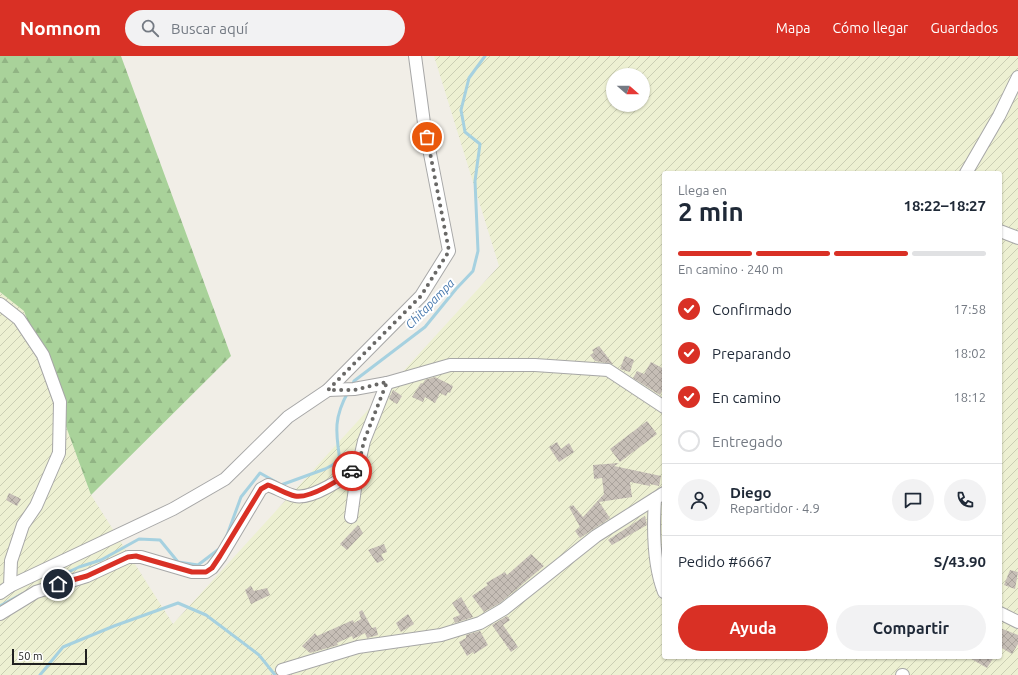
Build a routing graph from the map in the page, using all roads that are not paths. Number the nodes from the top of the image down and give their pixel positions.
1 (415, 56) edge
2 (1018, 76) edge
3 (967, 171) edge
4 (1002, 232) edge
5 (1018, 238) edge
6 (0, 304) edge
7 (387, 382) junction
8 (332, 390) junction
9 (662, 406) edge
10 (358, 467) junction
11 (660, 496) edge
12 (351, 517) dead end
13 (662, 586) edge
14 (5, 590) edge
15 (0, 614) edge
16 (1002, 614) edge
17 (1018, 622) edge
18 (282, 670) dead end

1 - 8 street
2 - 3 street
4 - 5 street
6 - 14 street
7 - 8 street
7 - 9 street
7 - 10 street
8 - 14 street
10 - 12 street
10 - 15 street
11 - 13 street
11 - 18 street
16 - 17 street

